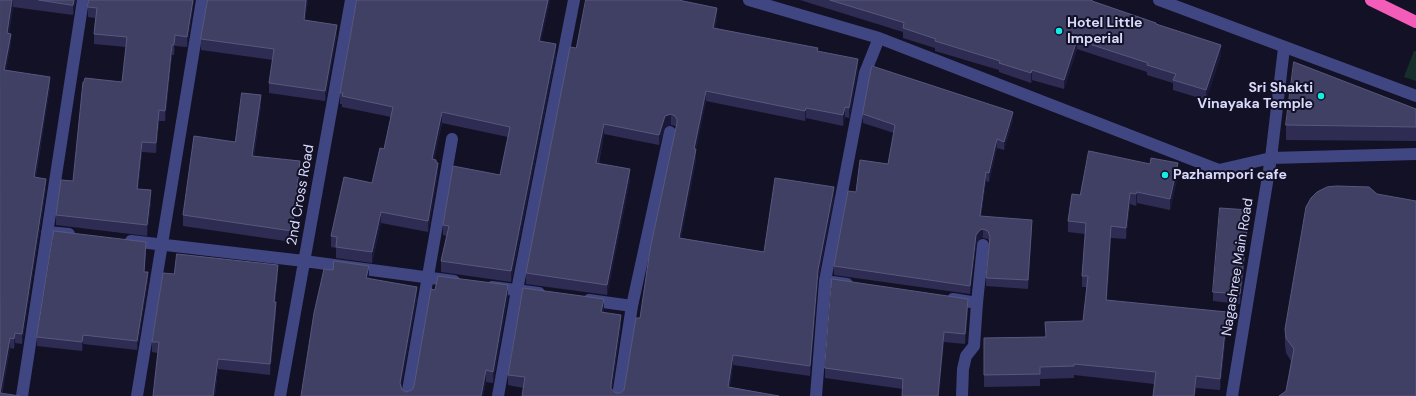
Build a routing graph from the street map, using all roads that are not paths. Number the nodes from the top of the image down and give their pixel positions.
1 (83, 0) edge
2 (202, 0) edge
3 (351, 0) edge
4 (574, 0) edge
5 (749, 0) edge
6 (1160, 0) edge
7 (1372, 0) edge
8 (1416, 22) edge
9 (879, 38) junction
10 (1284, 48) junction
11 (1416, 96) edge
12 (670, 132) dead end
13 (452, 139) dead end
14 (1416, 154) edge
15 (1271, 158) junction
16 (47, 232) junction
17 (78, 236) edge
18 (116, 240) edge
19 (162, 245) junction
20 (983, 245) dead end
21 (304, 261) junction
22 (428, 278) junction
23 (825, 281) junction
24 (465, 283) edge
25 (480, 285) edge
26 (856, 285) edge
27 (517, 290) junction
28 (548, 294) edge
29 (939, 297) edge
30 (578, 298) edge
31 (977, 303) junction
32 (632, 306) junction
33 (22, 396) edge
34 (137, 396) edge
35 (280, 396) edge
36 (407, 396) edge
37 (498, 396) edge
38 (618, 396) edge
39 (816, 396) edge
40 (962, 396) edge
41 (1232, 396) edge

1 - 16 street
2 - 19 street
3 - 21 street, 2nd Cross Road
4 - 27 street
5 - 9 street
6 - 10 street
7 - 8 highway
9 - 15 street
9 - 23 street
10 - 11 street
10 - 15 street, Nagashree Main Road
12 - 32 street
13 - 22 street
14 - 15 street
15 - 41 street, Nagashree Main Road
16 - 17 street
16 - 33 street
18 - 19 street
19 - 21 street
19 - 34 street
20 - 31 street
21 - 22 street
21 - 35 street, 2nd Cross Road
22 - 24 street
22 - 36 street
23 - 26 street
23 - 39 street
25 - 27 street
27 - 28 street
27 - 37 street
29 - 31 street
30 - 32 street
31 - 40 street
32 - 38 street

